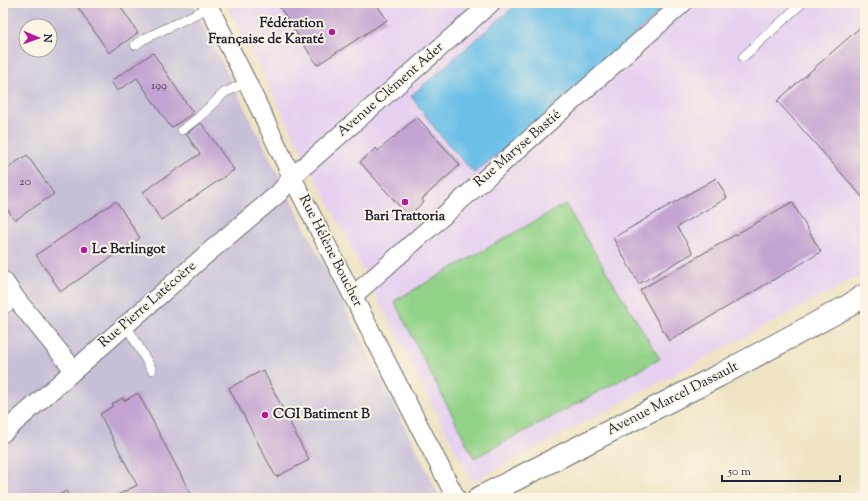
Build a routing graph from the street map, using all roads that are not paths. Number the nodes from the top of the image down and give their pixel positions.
1 (491, 3) edge
2 (683, 3) edge
3 (802, 3) edge
4 (211, 5) edge
5 (135, 45) dead end
6 (743, 57) dead end
7 (247, 82) junction
8 (182, 130) dead end
9 (292, 177) junction
10 (3, 280) edge
11 (865, 295) edge
12 (353, 296) junction
13 (18, 300) junction
14 (3, 311) edge
15 (126, 325) junction
16 (74, 370) junction
17 (152, 370) dead end
18 (3, 433) edge
19 (456, 498) edge
20 (479, 498) edge

1 - 9 street, Avenue Clément Ader
2 - 12 street, Rue Maryse Bastié
3 - 6 lane
4 - 5 lane
4 - 7 street, Rue Hélène Boucher
7 - 8 lane
7 - 9 street, Rue Hélène Boucher
9 - 12 street, Rue Hélène Boucher
9 - 15 street, Rue Pierre Latécoère
10 - 13 street
11 - 20 street, Avenue Marcel Dassault
12 - 19 street, Rue Hélène Boucher
13 - 14 lane
13 - 16 street
15 - 16 street, Rue Pierre Latécoère
15 - 17 lane
16 - 18 street, Rue Pierre Latécoère

